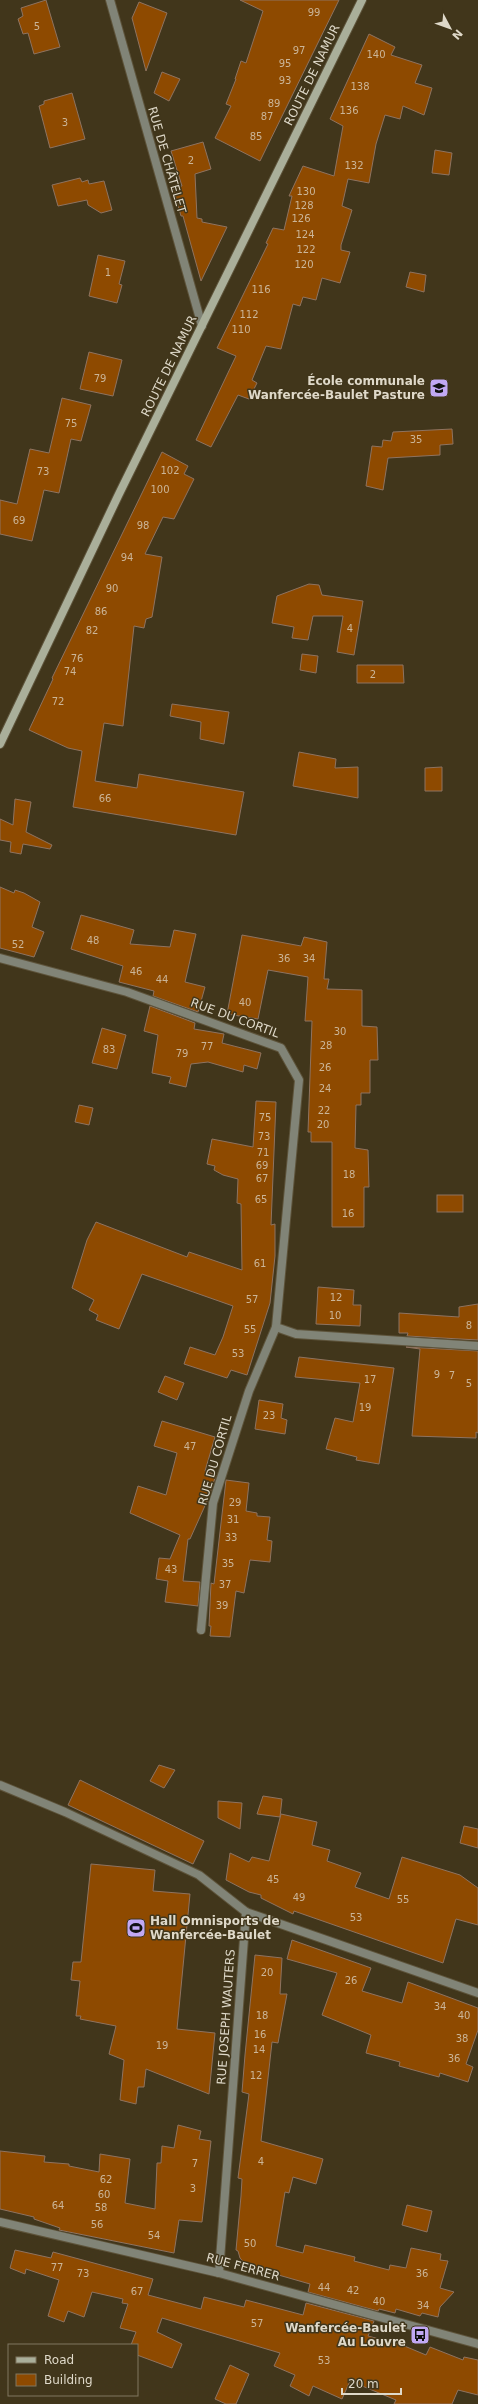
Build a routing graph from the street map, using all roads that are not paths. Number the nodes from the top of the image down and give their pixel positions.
1 (110, 0) edge
2 (362, 0) edge
3 (202, 326) junction
4 (0, 744) edge
5 (0, 958) edge
6 (276, 1327) junction
7 (478, 1346) edge
8 (200, 1630) dead end
9 (0, 1785) edge
10 (246, 1912) junction
11 (478, 1993) edge
12 (0, 2222) edge
13 (219, 2273) junction
14 (478, 2344) edge

1 - 3 street, RUE DE CHÂTELET
2 - 3 main road, ROUTE DE NAMUR
3 - 4 main road, ROUTE DE NAMUR
5 - 6 street, RUE DU CORTIL
6 - 7 street
6 - 8 street, RUE DU CORTIL
9 - 10 street
10 - 11 street
10 - 13 street, RUE JOSEPH WAUTERS
12 - 13 street, RUE FERRER
13 - 14 street, RUE FERRER

